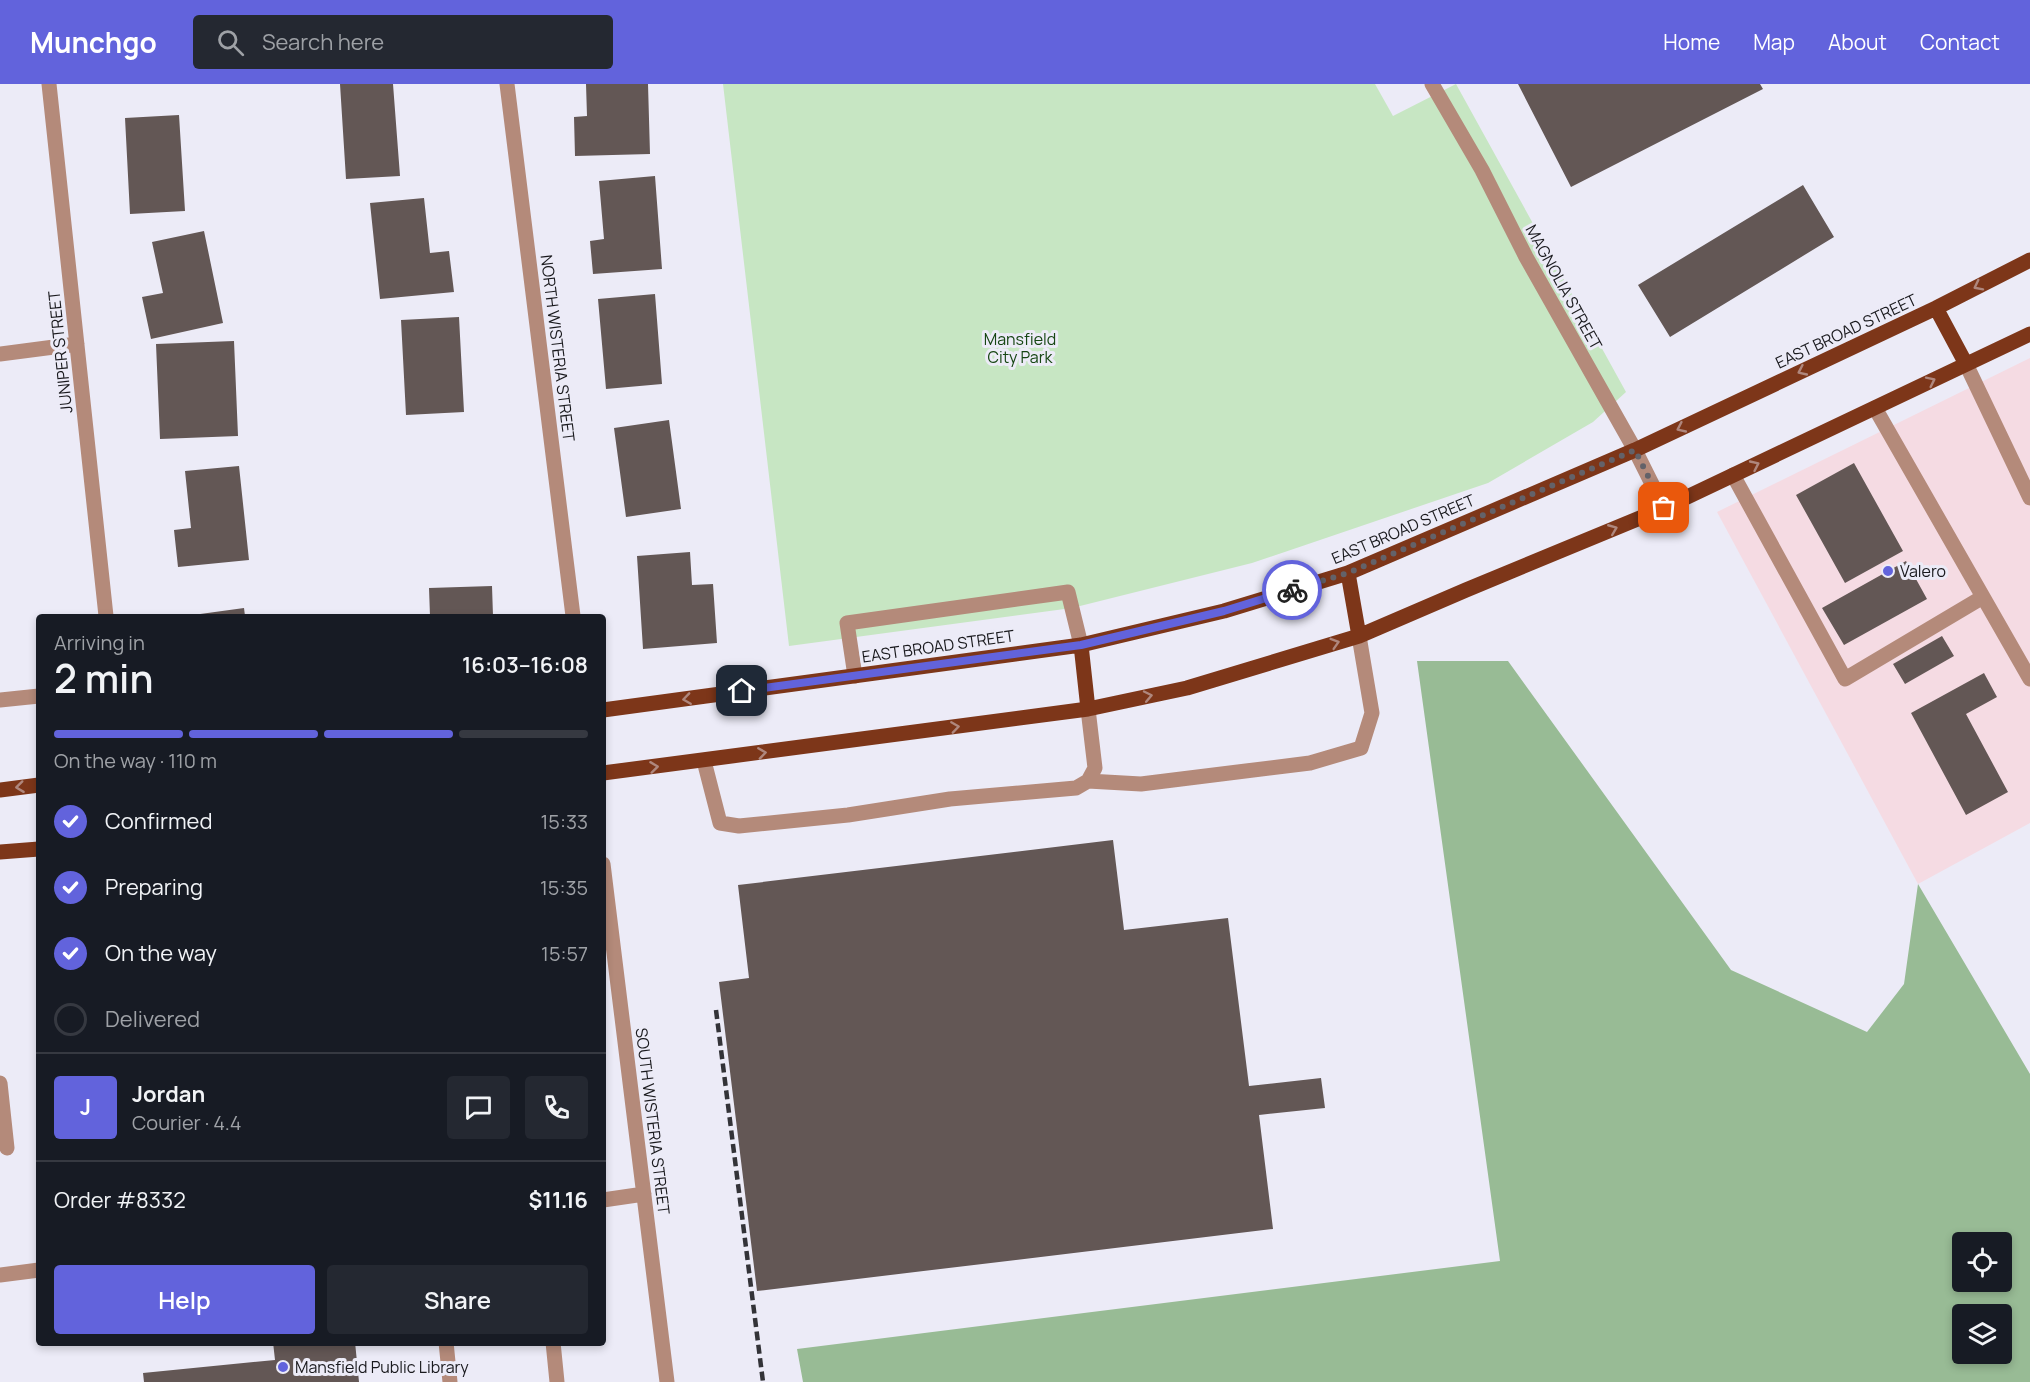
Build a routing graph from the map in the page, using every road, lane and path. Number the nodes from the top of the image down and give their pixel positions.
1 (49, 84) edge
2 (507, 84) edge
3 (1432, 84) edge
4 (2030, 260) edge
5 (1936, 308) junction
6 (2030, 334) edge
7 (77, 344) junction
8 (0, 354) edge
9 (1966, 364) junction
10 (1875, 408) junction
11 (1635, 450) junction
12 (1733, 475) junction
13 (2030, 498) edge
14 (1664, 508) junction
15 (1348, 573) junction
16 (1983, 597) junction
17 (106, 614) edge
18 (573, 614) edge
19 (1359, 636) junction
20 (1081, 645) junction
21 (855, 676) junction
22 (2030, 679) edge
23 (36, 696) edge
24 (0, 700) edge
25 (1088, 709) junction
26 (606, 710) edge
27 (704, 761) junction
28 (606, 773) edge
29 (1088, 781) junction
30 (36, 785) edge
31 (0, 790) edge
32 (36, 849) edge
33 (0, 852) edge
34 (606, 888) edge
35 (0, 1083) edge
36 (7, 1148) dead end
37 (644, 1194) junction
38 (606, 1200) edge
39 (36, 1270) edge
40 (0, 1275) edge
41 (446, 1346) edge
42 (553, 1346) edge
43 (450, 1382) edge
44 (557, 1382) edge
45 (667, 1382) edge

1 - 7 street, JUNIPER STREET
2 - 18 street, NORTH WISTERIA STREET
3 - 11 street, MAGNOLIA STREET
4 -> 5 main road, EAST BROAD STREET
5 - 9 main road
5 -> 11 main road, EAST BROAD STREET
6 - 9 main road
7 - 8 street
7 - 17 street, JUNIPER STREET
10 -> 9 main road
9 - 13 street
12 -> 10 main road
10 - 16 street
11 - 14 street, MAGNOLIA STREET
11 - 15 main road, EAST BROAD STREET
12 - 14 main road
12 - 16 street
19 -> 14 main road
15 - 19 main road
15 - 20 main road, EAST BROAD STREET
16 - 22 street
25 -> 19 main road
19 - 29 street
20 - 21 main road, EAST BROAD STREET
20 - 21 street
20 - 25 main road
21 -> 26 main road, EAST BROAD STREET
23 - 24 street
27 -> 25 main road
25 - 29 street
28 -> 27 main road
27 - 29 street
30 -> 31 main road
32 - 33 main road
34 - 37 street, SOUTH WISTERIA STREET
35 - 36 street
37 - 38 street
37 - 45 street, SOUTH WISTERIA STREET
39 - 40 street
41 - 43 street
42 - 44 street

